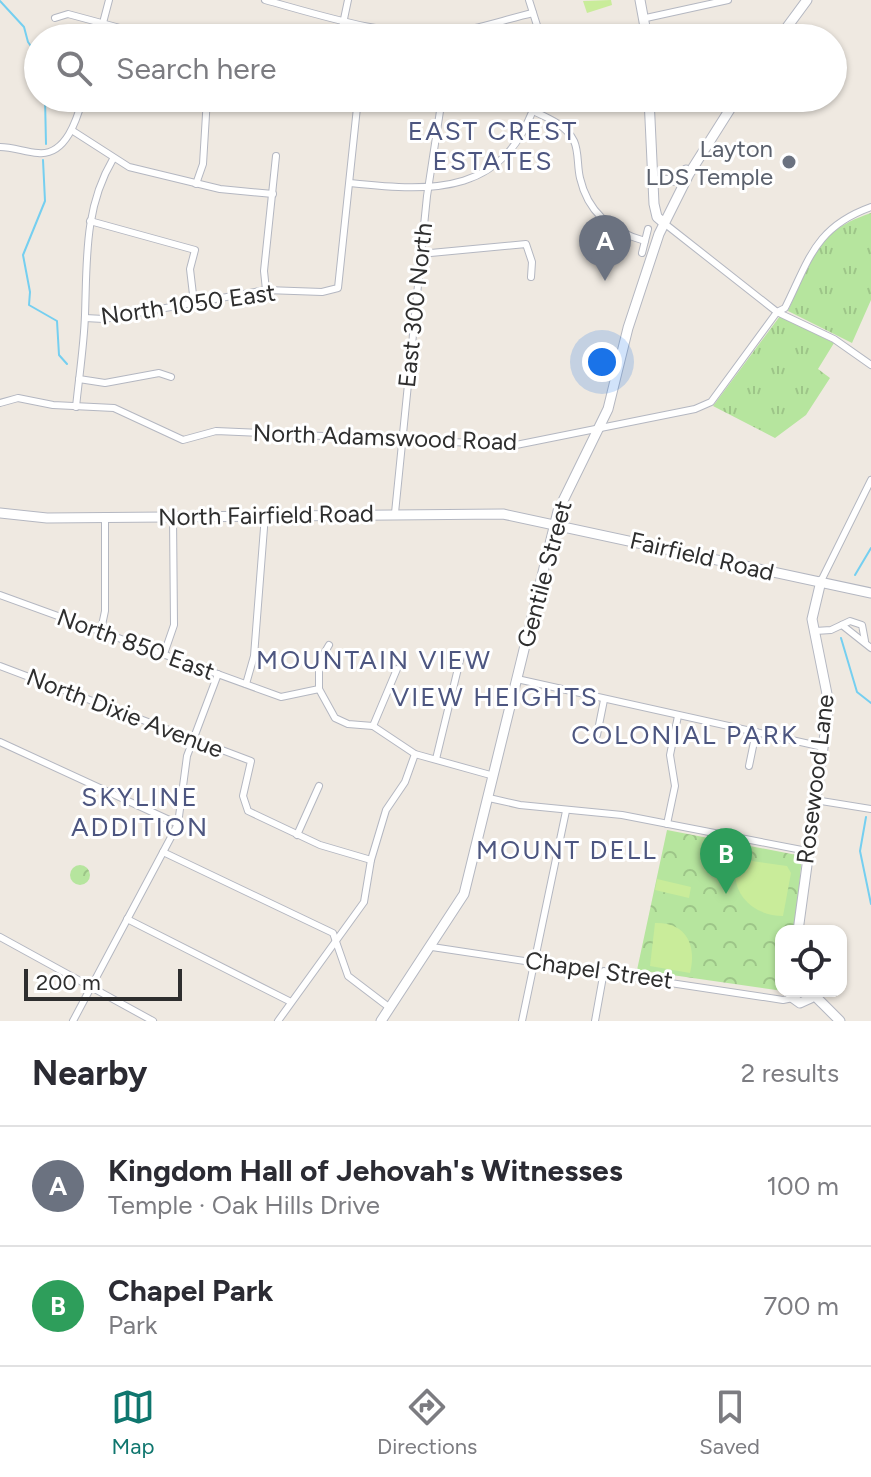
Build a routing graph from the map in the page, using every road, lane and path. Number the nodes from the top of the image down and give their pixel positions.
1 (109, 0) edge
2 (265, 0) edge
3 (348, 0) edge
4 (529, 0) edge
5 (640, 0) edge
6 (728, 0) edge
7 (807, 0) edge
8 (533, 13) junction
9 (55, 18) dead end
10 (646, 18) junction
11 (344, 21) junction
12 (103, 24) joint
13 (343, 24) edge
14 (361, 24) edge
15 (491, 24) edge
16 (537, 24) edge
17 (646, 24) edge
18 (789, 24) edge
19 (79, 112) edge
20 (206, 112) edge
21 (357, 112) edge
22 (440, 112) edge
23 (532, 112) edge
24 (535, 112) edge
25 (650, 112) edge
26 (728, 112) edge
27 (73, 131) junction
28 (708, 142) junction
29 (0, 147) edge
30 (276, 156) dead end
31 (113, 159) junction
32 (653, 181) junction
33 (350, 183) junction
34 (196, 184) junction
35 (428, 189) junction
36 (273, 194) junction
37 (871, 207) edge
38 (90, 221) junction
39 (664, 223) junction
40 (648, 229) dead end
41 (645, 241) junction
42 (642, 253) dead end
43 (420, 254) junction
44 (531, 277) dead end
45 (266, 290) junction
46 (194, 303) junction
47 (777, 312) junction
48 (85, 318) junction
49 (871, 365) edge
50 (171, 377) dead end
51 (79, 379) junction
52 (0, 403) edge
53 (76, 407) junction
54 (601, 428) junction
55 (401, 440) junction
56 (871, 480) edge
57 (867, 498) edge
58 (0, 513) edge
59 (395, 513) junction
60 (265, 515) junction
61 (173, 516) junction
62 (105, 517) junction
63 (533, 519) joint
64 (555, 523) junction
65 (821, 581) junction
66 (871, 593) edge
67 (0, 595) edge
68 (101, 630) junction
69 (815, 631) junction
70 (329, 645) dead end
71 (871, 648) edge
72 (164, 654) junction
73 (461, 656) dead end
74 (0, 666) edge
75 (397, 669) dead end
76 (218, 674) junction
77 (517, 679) junction
78 (246, 684) junction
79 (319, 689) junction
80 (604, 700) junction
81 (678, 716) junction
82 (373, 726) junction
83 (756, 732) junction
84 (597, 735) dead end
85 (192, 738) junction
86 (0, 742) edge
87 (823, 747) junction
88 (415, 754) junction
89 (436, 759) junction
90 (749, 766) dead end
91 (494, 776) junction
92 (319, 786) dead end
93 (489, 798) junction
94 (815, 800) junction
95 (871, 809) edge
96 (566, 811) junction
97 (178, 824) junction
98 (667, 824) junction
99 (297, 835) junction
100 (807, 851) junction
101 (163, 852) junction
102 (371, 860) junction
103 (127, 919) junction
104 (799, 925) edge
105 (0, 937) edge
106 (337, 941) junction
107 (432, 947) junction
108 (533, 960) junction
109 (604, 971) junction
110 (90, 987) junction
111 (775, 994) edge
112 (815, 997) edge
113 (291, 1002) junction
114 (390, 1008) junction
115 (73, 1021) edge
116 (153, 1021) edge
117 (278, 1021) edge
118 (381, 1021) edge
119 (522, 1021) edge
120 (595, 1021) edge
121 (840, 1021) edge

1 - 12 street
2 - 11 street
3 - 11 street
4 - 8 street
5 - 10 main road
6 - 10 street
7 - 18 main road
8 - 15 street
8 - 16 street
9 - 12 street
10 - 17 main road
11 - 13 street
11 - 14 street
19 - 27 street
20 - 34 street
21 - 33 street
22 - 35 street, East 300 North
23 - 35 street
24 - 41 street
25 - 32 main road
26 - 28 main road
27 - 29 street
27 - 31 street
28 - 32 main road
28 - 39 main road, Gentile Street
30 - 36 street
31 - 34 street
31 - 38 street
32 - 39 main road
33 - 35 street
33 - 45 street, North 1050 East
34 - 36 street
35 - 43 street, East 300 North
36 - 45 street
37 - 47 street, North Adamswood Road
38 - 46 street
38 - 48 street
39 - 47 street
39 - 54 main road, Gentile Street
40 - 41 street
41 - 42 street
43 - 44 street
43 - 55 street, East 300 North
45 - 46 street, North 1050 East
46 - 48 street, North 1050 East
47 - 49 street
47 - 54 street, North Adamswood Road
48 - 51 street
50 - 51 street
51 - 53 street
52 - 53 street, North Adamswood Road
53 - 55 street, North Adamswood Road
54 - 55 street, North Adamswood Road
54 - 64 main road, Gentile Street
55 - 59 street, East 300 North
56 - 57 street
57 - 65 street
58 - 62 main road, North Fairfield Road
59 - 60 main road, North Fairfield Road
59 - 63 main road, North Fairfield Road
60 - 61 main road, North Fairfield Road
60 - 78 street
61 - 62 main road, North Fairfield Road
61 - 72 street
62 - 68 street
63 - 64 main road, Fairfield Road
64 - 65 main road, Fairfield Road
64 - 77 main road, Gentile Street
65 - 66 main road, Fairfield Road
65 - 69 main road, Rosewood Lane
67 - 68 street, North 850 East
68 - 72 street, North 850 East
69 - 71 street
69 - 87 main road, Rosewood Lane
70 - 79 street
72 - 76 street, North 850 East
73 - 89 street
74 - 85 street, North Dixie Avenue
75 - 82 street
76 - 78 street, North 850 East
76 - 85 street
77 - 80 street
77 - 91 main road, Gentile Street
78 - 79 street, North 850 East
79 - 82 street
80 - 81 street
80 - 84 street
81 - 83 street
81 - 98 street
82 - 88 street
83 - 87 street
83 - 90 street
85 - 97 street
85 - 99 street, North Dixie Avenue
86 - 97 street
87 - 94 main road, Rosewood Lane
88 - 89 street
88 - 102 street
89 - 91 street
91 - 93 main road, Gentile Street
92 - 99 street
93 - 96 street
93 - 107 main road, Gentile Street
94 - 95 street
94 - 100 main road, Rosewood Lane
96 - 98 street
96 - 108 street
97 - 101 street
98 - 100 street
99 - 102 street
100 - 104 main road, Rosewood Lane
101 - 103 street
101 - 106 street
102 - 106 street
103 - 110 street
103 - 113 street
105 - 110 street
106 - 113 street
106 - 114 street
107 - 108 street, Chapel Street
107 - 114 main road, Gentile Street
108 - 109 street, Chapel Street
108 - 119 street
109 - 111 street, Chapel Street
109 - 120 street
110 - 115 street
110 - 116 street
112 - 121 main road
113 - 117 street
114 - 118 main road, Gentile Street

